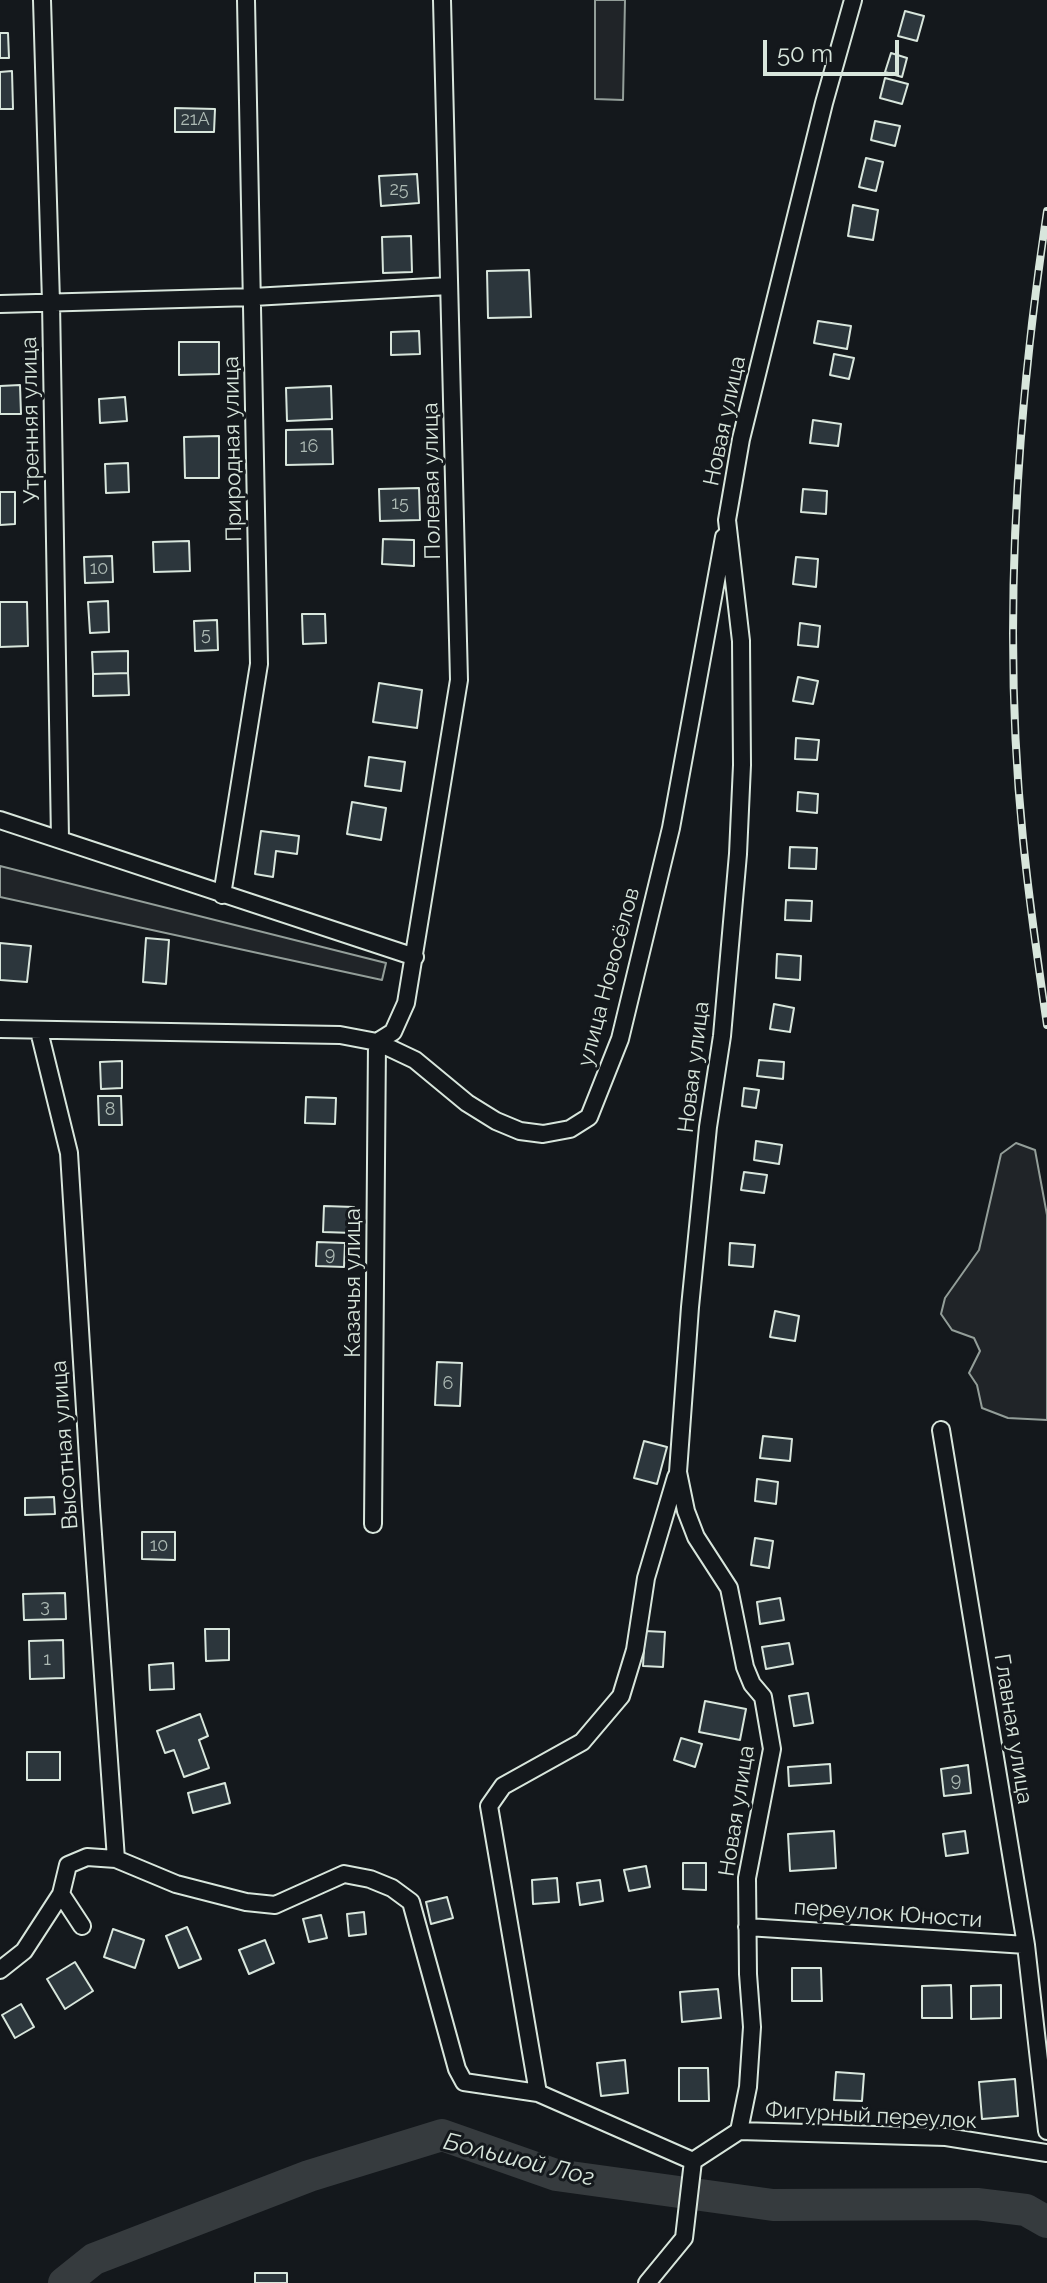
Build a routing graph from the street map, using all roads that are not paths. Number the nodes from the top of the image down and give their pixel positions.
1 (42, 0) edge
2 (246, 0) edge
3 (442, 0) edge
4 (853, 0) edge
5 (449, 286) junction
6 (253, 297) junction
7 (51, 302) junction
8 (0, 304) edge
9 (727, 520) junction
10 (0, 820) edge
11 (60, 839) junction
12 (222, 895) junction
13 (415, 957) junction
14 (0, 1029) edge
15 (39, 1031) junction
16 (377, 1042) junction
17 (941, 1430) dead end
18 (678, 1472) junction
19 (373, 1524) dead end
20 (116, 1859) junction
21 (61, 1894) junction
22 (82, 1926) dead end
23 (747, 1927) junction
24 (1026, 1945) junction
25 (0, 1970) edge
26 (538, 2093) junction
27 (739, 2131) junction
28 (1047, 2131) edge
29 (1047, 2153) edge
30 (693, 2161) junction
31 (647, 2283) edge

1 - 7 street, Утренняя улица
2 - 6 street, Природная улица
3 - 5 street, Полевая улица
4 - 9 street, Новая улица
5 - 6 street
5 - 13 street, Полевая улица
6 - 7 street
6 - 12 street, Природная улица
7 - 8 street
7 - 11 street, Утренняя улица
9 - 16 street, улица Новосёлов
9 - 18 street, Новая улица
10 - 11 street
11 - 12 street
12 - 13 street
13 - 16 street, Полевая улица
14 - 15 street, улица Новосёлов
15 - 16 street, улица Новосёлов
15 - 20 street, Высотная улица
16 - 19 street, Казачья улица
17 - 24 street, Главная улица
18 - 23 street, Новая улица
18 - 26 street
20 - 21 street
20 - 26 street
21 - 22 street
21 - 25 street
23 - 24 street, переулок Юности
23 - 27 street, Новая улица
24 - 28 street, Главная улица
26 - 30 street
27 - 29 street, Фигурный переулок
27 - 30 street
30 - 31 street

